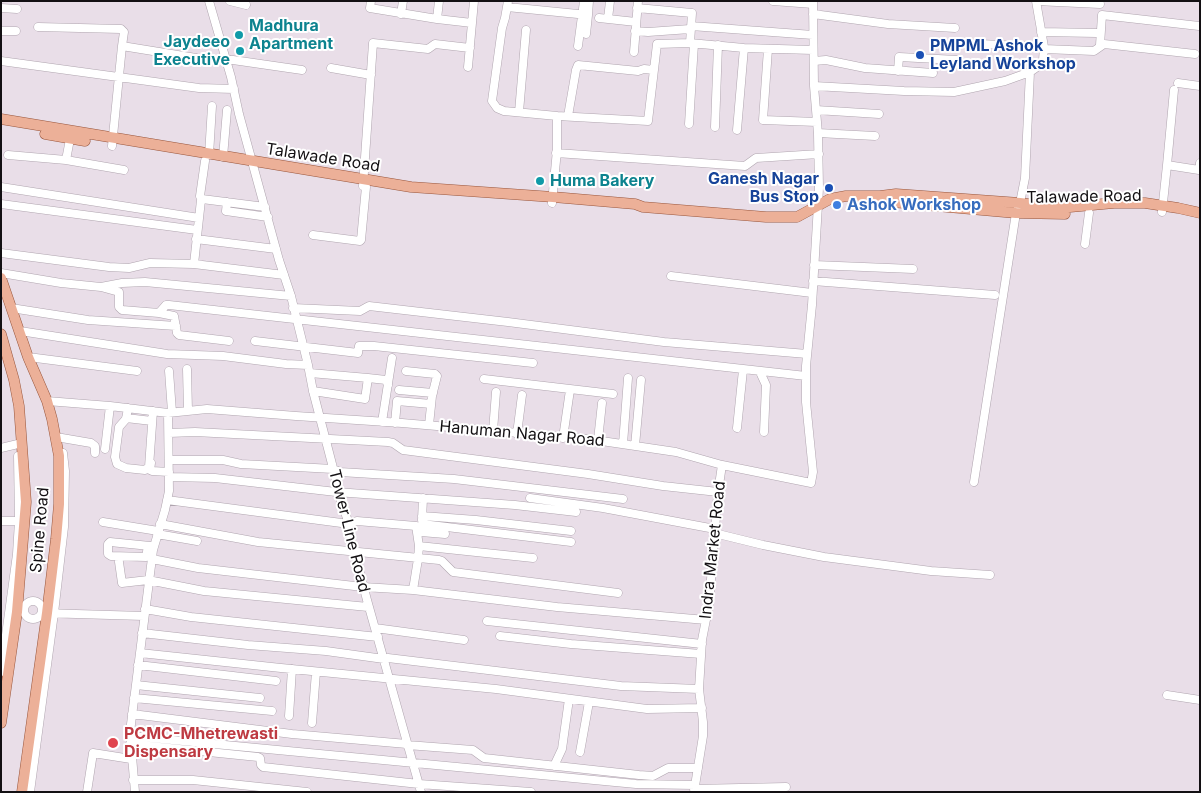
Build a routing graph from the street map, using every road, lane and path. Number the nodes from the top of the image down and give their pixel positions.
1 (209, 1) edge
2 (230, 1) edge
3 (371, 1) edge
4 (403, 1) edge
5 (439, 1) edge
6 (474, 1) edge
7 (584, 1) edge
8 (589, 1) edge
9 (610, 1) edge
10 (773, 1) edge
11 (1036, 1) edge
12 (813, 3) edge
13 (508, 4) edge
14 (637, 4) edge
15 (1100, 4) dead end
16 (246, 5) dead end
17 (1, 8) edge
18 (18, 10) dead end
19 (401, 14) junction
20 (813, 14) junction
21 (586, 15) junction
22 (599, 18) dead end
23 (437, 19) junction
24 (608, 19) junction
25 (636, 22) junction
26 (472, 23) junction
27 (38, 26) dead end
28 (1199, 26) edge
29 (690, 28) junction
30 (955, 28) dead end
31 (526, 30) dead end
32 (1, 31) edge
33 (16, 31) dead end
34 (635, 31) junction
35 (1041, 32) junction
36 (1097, 33) dead end
37 (586, 34) dead end
38 (813, 35) junction
39 (692, 43) junction
40 (980, 44) dead end
41 (718, 45) junction
42 (1100, 45) junction
43 (122, 46) junction
44 (578, 46) dead end
45 (470, 48) junction
46 (744, 48) junction
47 (1044, 48) junction
48 (768, 49) junction
49 (813, 50) junction
50 (634, 52) dead end
51 (1195, 54) dead end
52 (196, 58) dead end
53 (226, 59) junction
54 (957, 60) dead end
55 (1, 61) edge
56 (814, 61) junction
57 (468, 67) dead end
58 (331, 68) dead end
59 (302, 70) dead end
60 (654, 70) junction
61 (898, 71) junction
62 (1030, 72) junction
63 (933, 73) dead end
64 (371, 75) junction
65 (119, 76) junction
66 (814, 86) junction
67 (1200, 86) edge
68 (234, 89) junction
69 (212, 106) dead end
70 (228, 110) dead end
71 (816, 110) junction
72 (519, 112) junction
73 (879, 114) dead end
74 (557, 116) junction
75 (568, 116) junction
76 (1, 120) edge
77 (817, 122) junction
78 (689, 124) dead end
79 (1, 126) edge
80 (716, 127) dead end
81 (737, 130) dead end
82 (818, 133) junction
83 (875, 136) dead end
84 (70, 139) junction
85 (112, 142) junction
86 (556, 153) junction
87 (818, 154) junction
88 (8, 155) dead end
89 (223, 157) junction
90 (207, 158) junction
91 (66, 160) junction
92 (1200, 163) edge
93 (1167, 165) junction
94 (254, 166) junction
95 (124, 170) dead end
96 (364, 184) junction
97 (1, 187) edge
98 (200, 196) dead end
99 (553, 200) junction
100 (227, 202) junction
101 (1, 204) edge
102 (265, 207) junction
103 (817, 207) junction
104 (1018, 208) junction
105 (1163, 209) junction
106 (1089, 213) junction
107 (1200, 213) edge
108 (268, 217) junction
109 (199, 218) junction
110 (1200, 220) edge
111 (197, 230) junction
112 (313, 235) dead end
113 (196, 240) junction
114 (1085, 244) dead end
115 (276, 249) junction
116 (1, 252) edge
117 (194, 264) junction
118 (814, 265) junction
119 (913, 269) dead end
120 (283, 272) junction
121 (1, 273) edge
122 (671, 276) dead end
123 (1, 278) edge
124 (813, 281) junction
125 (101, 287) junction
126 (812, 293) junction
127 (995, 295) dead end
128 (291, 296) junction
129 (11, 308) junction
130 (293, 308) junction
131 (159, 313) junction
132 (296, 319) junction
133 (176, 326) junction
134 (20, 331) junction
135 (1, 334) edge
136 (229, 341) dead end
137 (255, 341) dead end
138 (303, 347) junction
139 (4, 354) edge
140 (807, 354) junction
141 (28, 357) junction
142 (392, 358) dead end
143 (533, 364) dead end
144 (188, 369) dead end
145 (309, 369) junction
146 (743, 370) junction
147 (137, 371) dead end
148 (168, 371) dead end
149 (406, 371) dead end
150 (760, 372) junction
151 (806, 376) junction
152 (368, 378) junction
153 (484, 378) dead end
154 (628, 378) dead end
155 (641, 380) dead end
156 (388, 385) junction
157 (399, 390) dead end
158 (570, 390) junction
159 (313, 391) junction
160 (496, 392) dead end
161 (433, 393) junction
162 (613, 394) dead end
163 (522, 396) dead end
164 (47, 401) junction
165 (602, 403) dead end
166 (431, 404) junction
167 (110, 406) junction
168 (128, 408) junction
169 (154, 411) junction
170 (188, 411) junction
171 (170, 412) junction
172 (126, 418) junction
173 (319, 418) junction
174 (152, 421) junction
175 (382, 422) junction
176 (395, 422) junction
177 (429, 425) junction
178 (737, 428) dead end
179 (493, 432) junction
180 (764, 432) dead end
181 (169, 433) junction
182 (517, 434) junction
183 (56, 437) junction
184 (325, 438) junction
185 (563, 438) junction
186 (598, 440) junction
187 (623, 444) junction
188 (635, 446) junction
189 (22, 447) junction
190 (1, 448) edge
191 (105, 449) dead end
192 (95, 453) dead end
193 (169, 460) junction
194 (722, 465) junction
195 (333, 469) junction
196 (169, 475) junction
197 (974, 482) dead end
198 (336, 492) junction
199 (718, 492) junction
200 (423, 498) junction
201 (530, 498) dead end
202 (167, 500) junction
203 (623, 500) dead end
204 (576, 512) dead end
205 (19, 521) junction
206 (1, 522) edge
207 (102, 522) dead end
208 (349, 524) junction
209 (420, 525) junction
210 (159, 529) junction
211 (571, 531) dead end
212 (714, 531) junction
213 (445, 534) dead end
214 (197, 541) dead end
215 (571, 542) dead end
216 (151, 546) junction
217 (418, 546) junction
218 (355, 553) junction
219 (534, 558) dead end
220 (418, 559) junction
221 (152, 560) junction
222 (119, 562) dead end
223 (990, 575) dead end
224 (148, 580) junction
225 (363, 586) junction
226 (413, 590) junction
227 (618, 594) dead end
228 (368, 607) junction
229 (1, 611) edge
230 (17, 612) junction
231 (144, 612) junction
232 (48, 613) junction
233 (706, 620) junction
234 (487, 621) dead end
235 (375, 628) junction
236 (142, 633) junction
237 (500, 636) dead end
238 (378, 637) junction
239 (464, 640) dead end
240 (702, 644) junction
241 (140, 653) junction
242 (701, 654) junction
243 (384, 659) junction
244 (138, 665) junction
245 (292, 669) junction
246 (1, 672) edge
247 (316, 672) junction
248 (389, 679) junction
249 (276, 681) dead end
250 (136, 685) junction
251 (699, 689) junction
252 (1167, 695) dead end
253 (134, 698) junction
254 (260, 698) dead end
255 (569, 699) junction
256 (1200, 700) edge
257 (589, 702) junction
258 (702, 708) junction
259 (272, 711) dead end
260 (132, 714) junction
261 (289, 716) dead end
262 (1, 723) edge
263 (312, 723) dead end
264 (130, 740) junction
265 (407, 744) junction
266 (580, 752) dead end
267 (131, 759) junction
268 (412, 762) junction
269 (554, 766) junction
270 (698, 768) junction
271 (133, 780) junction
272 (786, 787) dead end
273 (420, 788) edge
274 (694, 788) edge
275 (22, 792) edge
276 (30, 792) edge
277 (87, 792) edge
278 (135, 792) edge
279 (307, 792) edge
280 (532, 792) edge

1 - 53 street, Tower Line Road
2 - 16 street
3 - 19 street
4 - 19 street
5 - 23 street
6 - 26 street
7 - 21 street
8 - 21 street
9 - 24 street
10 - 12 street
11 - 15 street
11 - 35 street
12 - 20 street, Indra Market Road
13 - 21 street
13 - 72 street
14 - 25 street
14 - 29 street
17 - 18 street
19 - 23 street
20 - 30 street
20 - 38 street, Indra Market Road
21 - 37 street
21 - 44 street
22 - 24 street
23 - 26 street
24 - 25 street
25 - 34 street
26 - 45 street
27 - 43 street
28 - 42 street
29 - 34 street
29 - 38 street
29 - 39 street
31 - 72 street
32 - 33 street
34 - 50 street
35 - 36 street
35 - 47 street
38 - 49 street, Indra Market Road
39 - 41 street
39 - 60 street
39 - 78 street
40 - 47 street
41 - 46 street
41 - 80 street
42 - 47 street
42 - 51 street
43 - 52 street
43 - 65 street
45 - 57 street
45 - 64 street
46 - 48 street
46 - 81 street
47 - 62 street
48 - 49 street
48 - 77 street
49 - 56 street, Indra Market Road
53 - 59 street
53 - 68 street, Tower Line Road
54 - 61 street
55 - 65 street
56 - 61 street
56 - 66 street, Indra Market Road
58 - 64 street
60 - 75 street
60 - 75 street
61 - 63 street
62 - 66 street
62 - 104 street
64 - 96 street
65 - 68 street
65 - 85 street
66 - 71 street, Indra Market Road
67 - 93 street
68 - 94 street, Tower Line Road
69 - 90 street
70 - 89 street
71 - 73 street
71 - 77 street, Indra Market Road
72 - 74 street
74 - 75 street
74 - 86 street
76 - 85 main road, Talawade Road
77 - 82 street, Indra Market Road
79 - 84 main road, Talawade Road
82 - 83 street
82 - 87 street, Indra Market Road
84 - 85 main road, Talawade Road
84 - 91 street
85 - 90 main road, Talawade Road
86 - 87 street
86 - 99 street
87 - 103 street, Indra Market Road
88 - 91 street
89 - 90 main road, Talawade Road
89 - 94 main road, Talawade Road
90 - 94 main road, Talawade Road
90 - 98 street
91 - 95 street
92 - 93 street
93 - 105 street
94 - 96 main road, Talawade Road
94 - 102 street, Tower Line Road
96 - 99 main road, Talawade Road
96 - 112 street
97 - 109 street
99 - 103 main road, Talawade Road
100 - 102 street
100 - 108 street
100 - 109 street
101 - 111 street
102 - 108 street, Tower Line Road
103 - 104 main road, Talawade Road
103 - 118 street, Indra Market Road
104 - 105 main road, Talawade Road
104 - 106 main road, Talawade Road
104 - 197 street
105 - 106 main road, Talawade Road
105 - 107 main road, Talawade Road
105 - 110 main road, Talawade Road
106 - 114 street
108 - 115 street, Tower Line Road
109 - 111 street
111 - 113 street
113 - 115 street
113 - 117 street
115 - 120 street, Tower Line Road
116 - 117 street
117 - 120 street
118 - 119 street
118 - 124 street, Indra Market Road
120 - 128 street, Tower Line Road
121 - 125 street
122 - 126 street
123 - 129 main road, Spine Road
124 - 126 street, Indra Market Road
124 - 127 street
125 - 128 street
125 - 131 street
126 - 140 street, Indra Market Road
128 - 130 street, Tower Line Road
129 - 133 street
129 - 134 main road, Spine Road
130 - 132 street, Tower Line Road
130 - 140 street
131 - 132 street
131 - 133 street
132 - 138 street, Tower Line Road
132 - 146 street
133 - 136 street
134 - 141 main road, Spine Road
134 - 145 street
135 - 139 main road, Spine Road
137 - 138 street
138 - 143 street
138 - 145 street, Tower Line Road
139 - 189 main road, Spine Road
140 - 151 street, Indra Market Road
141 - 147 street
141 - 164 main road, Spine Road
142 - 156 street
144 - 170 street
145 - 152 street
145 - 159 street, Tower Line Road
146 - 150 street
146 - 178 street
148 - 171 street
149 - 161 street
150 - 151 street
150 - 180 street
151 - 194 street, Indra Market Road
152 - 156 street
152 - 159 street
153 - 158 street
154 - 187 street
155 - 188 street
156 - 175 street
157 - 161 street
158 - 162 street
158 - 185 street
159 - 173 street, Tower Line Road
160 - 179 street
161 - 166 street
163 - 182 street
164 - 167 street, Hanuman Nagar Road
164 - 183 main road, Spine Road
165 - 186 street
166 - 176 street
166 - 177 street
167 - 168 street, Hanuman Nagar Road
167 - 191 street
168 - 169 street, Hanuman Nagar Road
168 - 172 street
169 - 171 street, Hanuman Nagar Road
169 - 174 street
169 - 196 street
170 - 171 street, Hanuman Nagar Road
170 - 173 street, Hanuman Nagar Road
171 - 181 street
172 - 174 street
172 - 174 street
173 - 175 street, Hanuman Nagar Road
173 - 184 street, Tower Line Road
175 - 176 street, Hanuman Nagar Road
176 - 177 street, Hanuman Nagar Road
177 - 179 street, Hanuman Nagar Road
179 - 182 street, Hanuman Nagar Road
181 - 184 street
181 - 193 street
182 - 185 street, Hanuman Nagar Road
183 - 192 street
183 - 232 main road, Spine Road
184 - 195 street, Tower Line Road
184 - 199 street
185 - 186 street, Hanuman Nagar Road
186 - 187 street, Hanuman Nagar Road
187 - 188 street, Hanuman Nagar Road
188 - 194 street, Hanuman Nagar Road
189 - 190 street
189 - 205 street
189 - 230 main road, Spine Road
193 - 195 street
193 - 196 street
194 - 199 street, Indra Market Road
195 - 198 street, Tower Line Road
195 - 203 street
196 - 198 street
196 - 202 street
198 - 200 street
198 - 208 street, Tower Line Road
199 - 212 street, Indra Market Road
200 - 204 street
200 - 209 street
201 - 212 street
202 - 208 street
202 - 210 street
205 - 206 street
205 - 230 street
207 - 210 street
208 - 209 street
208 - 218 street, Tower Line Road
209 - 211 street
209 - 213 street
209 - 215 street
209 - 217 street
210 - 214 street
210 - 216 street
210 - 218 street
212 - 223 street
212 - 233 street, Indra Market Road
216 - 216 street
216 - 221 street
217 - 219 street
217 - 220 street
218 - 220 street
218 - 225 street, Tower Line Road
220 - 226 street
220 - 227 street
221 - 224 street
221 - 225 street
222 - 224 street
224 - 228 street
224 - 231 street
225 - 226 street
225 - 228 street, Tower Line Road
226 - 233 street
228 - 235 street, Tower Line Road
229 - 230 street
230 - 232 street
230 - 232 street
230 - 246 street, Spine Road
230 - 262 main road, Spine Road
231 - 232 street
231 - 236 street
231 - 238 street
232 - 275 main road, Spine Road
232 - 276 street, Spine Road
233 - 240 street, Indra Market Road
234 - 240 street
235 - 238 street, Tower Line Road
235 - 239 street
236 - 241 street
236 - 243 street
237 - 242 street
238 - 243 street, Tower Line Road
240 - 242 street, Indra Market Road
241 - 244 street
241 - 245 street
242 - 251 street, Indra Market Road
243 - 248 street, Tower Line Road
243 - 251 street
244 - 249 street
244 - 250 street
245 - 247 street
245 - 261 street
247 - 248 street
247 - 263 street
248 - 255 street
248 - 265 street, Tower Line Road
250 - 253 street
250 - 254 street
251 - 258 street, Indra Market Road
252 - 256 street
253 - 259 street
253 - 260 street
255 - 257 street
255 - 269 street
257 - 258 street
257 - 266 street
258 - 270 street, Indra Market Road
260 - 264 street
260 - 265 street
264 - 267 street
264 - 268 street
264 - 273 street
265 - 268 street, Tower Line Road
265 - 269 street
267 - 271 street
267 - 277 street
268 - 273 street, Tower Line Road
268 - 274 street
269 - 270 street
270 - 274 street, Indra Market Road
271 - 278 street
271 - 279 street
272 - 274 street
273 - 280 street

